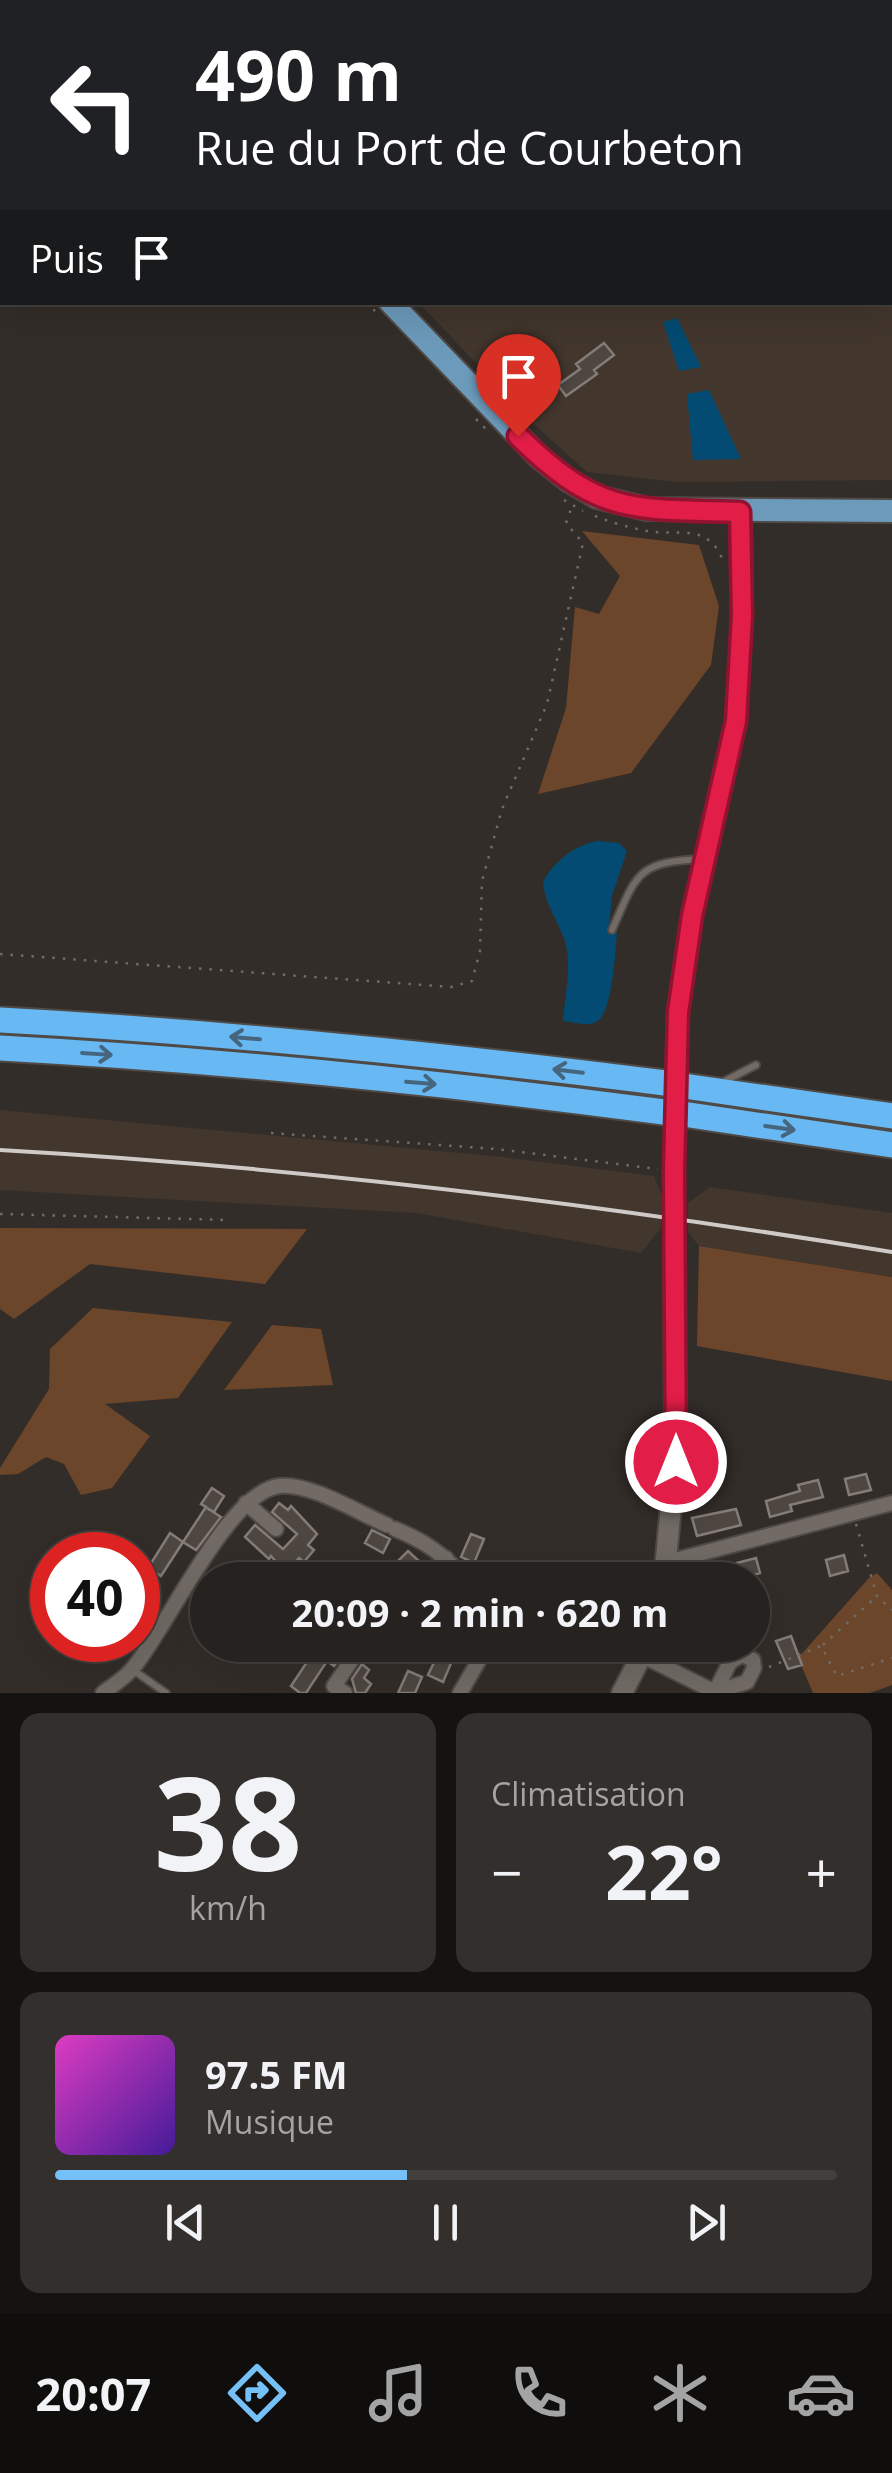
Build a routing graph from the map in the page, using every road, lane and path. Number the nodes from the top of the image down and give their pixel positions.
1 (393, 305) edge
2 (583, 490) junction
3 (892, 511) edge
4 (740, 512) junction
5 (704, 859) junction
6 (612, 930) dead end
7 (0, 954) edge
8 (0, 1020) edge
9 (0, 1048) edge
10 (756, 1066) dead end
11 (686, 1086) junction
12 (892, 1116) edge
13 (272, 1132) dead end
14 (892, 1145) edge
15 (674, 1171) junction
16 (0, 1214) edge
17 (226, 1220) dead end
18 (246, 1503) junction
19 (892, 1503) edge
20 (853, 1513) junction
21 (276, 1529) dead end
22 (446, 1558) junction
23 (211, 1562) edge
24 (442, 1562) edge
25 (449, 1562) edge
26 (667, 1562) edge
27 (695, 1562) edge
28 (190, 1593) edge
29 (878, 1596) junction
30 (892, 1610) edge
31 (822, 1646) junction
32 (892, 1658) edge
33 (350, 1662) edge
34 (478, 1662) edge
35 (639, 1662) edge
36 (665, 1662) edge
37 (132, 1669) junction
38 (751, 1674) junction
39 (715, 1692) edge
40 (104, 1693) edge
41 (166, 1693) edge
42 (345, 1693) edge
43 (460, 1693) edge
44 (622, 1693) edge

1 - 2 main road
2 - 4 main road
2 - 7 path
3 - 4 main road
4 - 5 street
5 - 6 lane
5 - 15 street
11 -> 8 highway
9 -> 14 highway
10 - 11 lane
11 - 12 highway
13 - 15 path
15 - 26 street
16 - 17 path
18 - 21 street
18 - 22 street
18 - 23 street
19 - 20 street
20 - 27 street
20 - 29 path
22 - 24 street
22 - 25 street
28 - 37 street
29 - 30 path
29 - 31 path
31 - 32 path
31 - 38 path
33 - 42 street
34 - 43 street
35 - 44 street
36 - 39 street
37 - 40 street
37 - 41 lane
38 - 39 street
38 - 39 street

